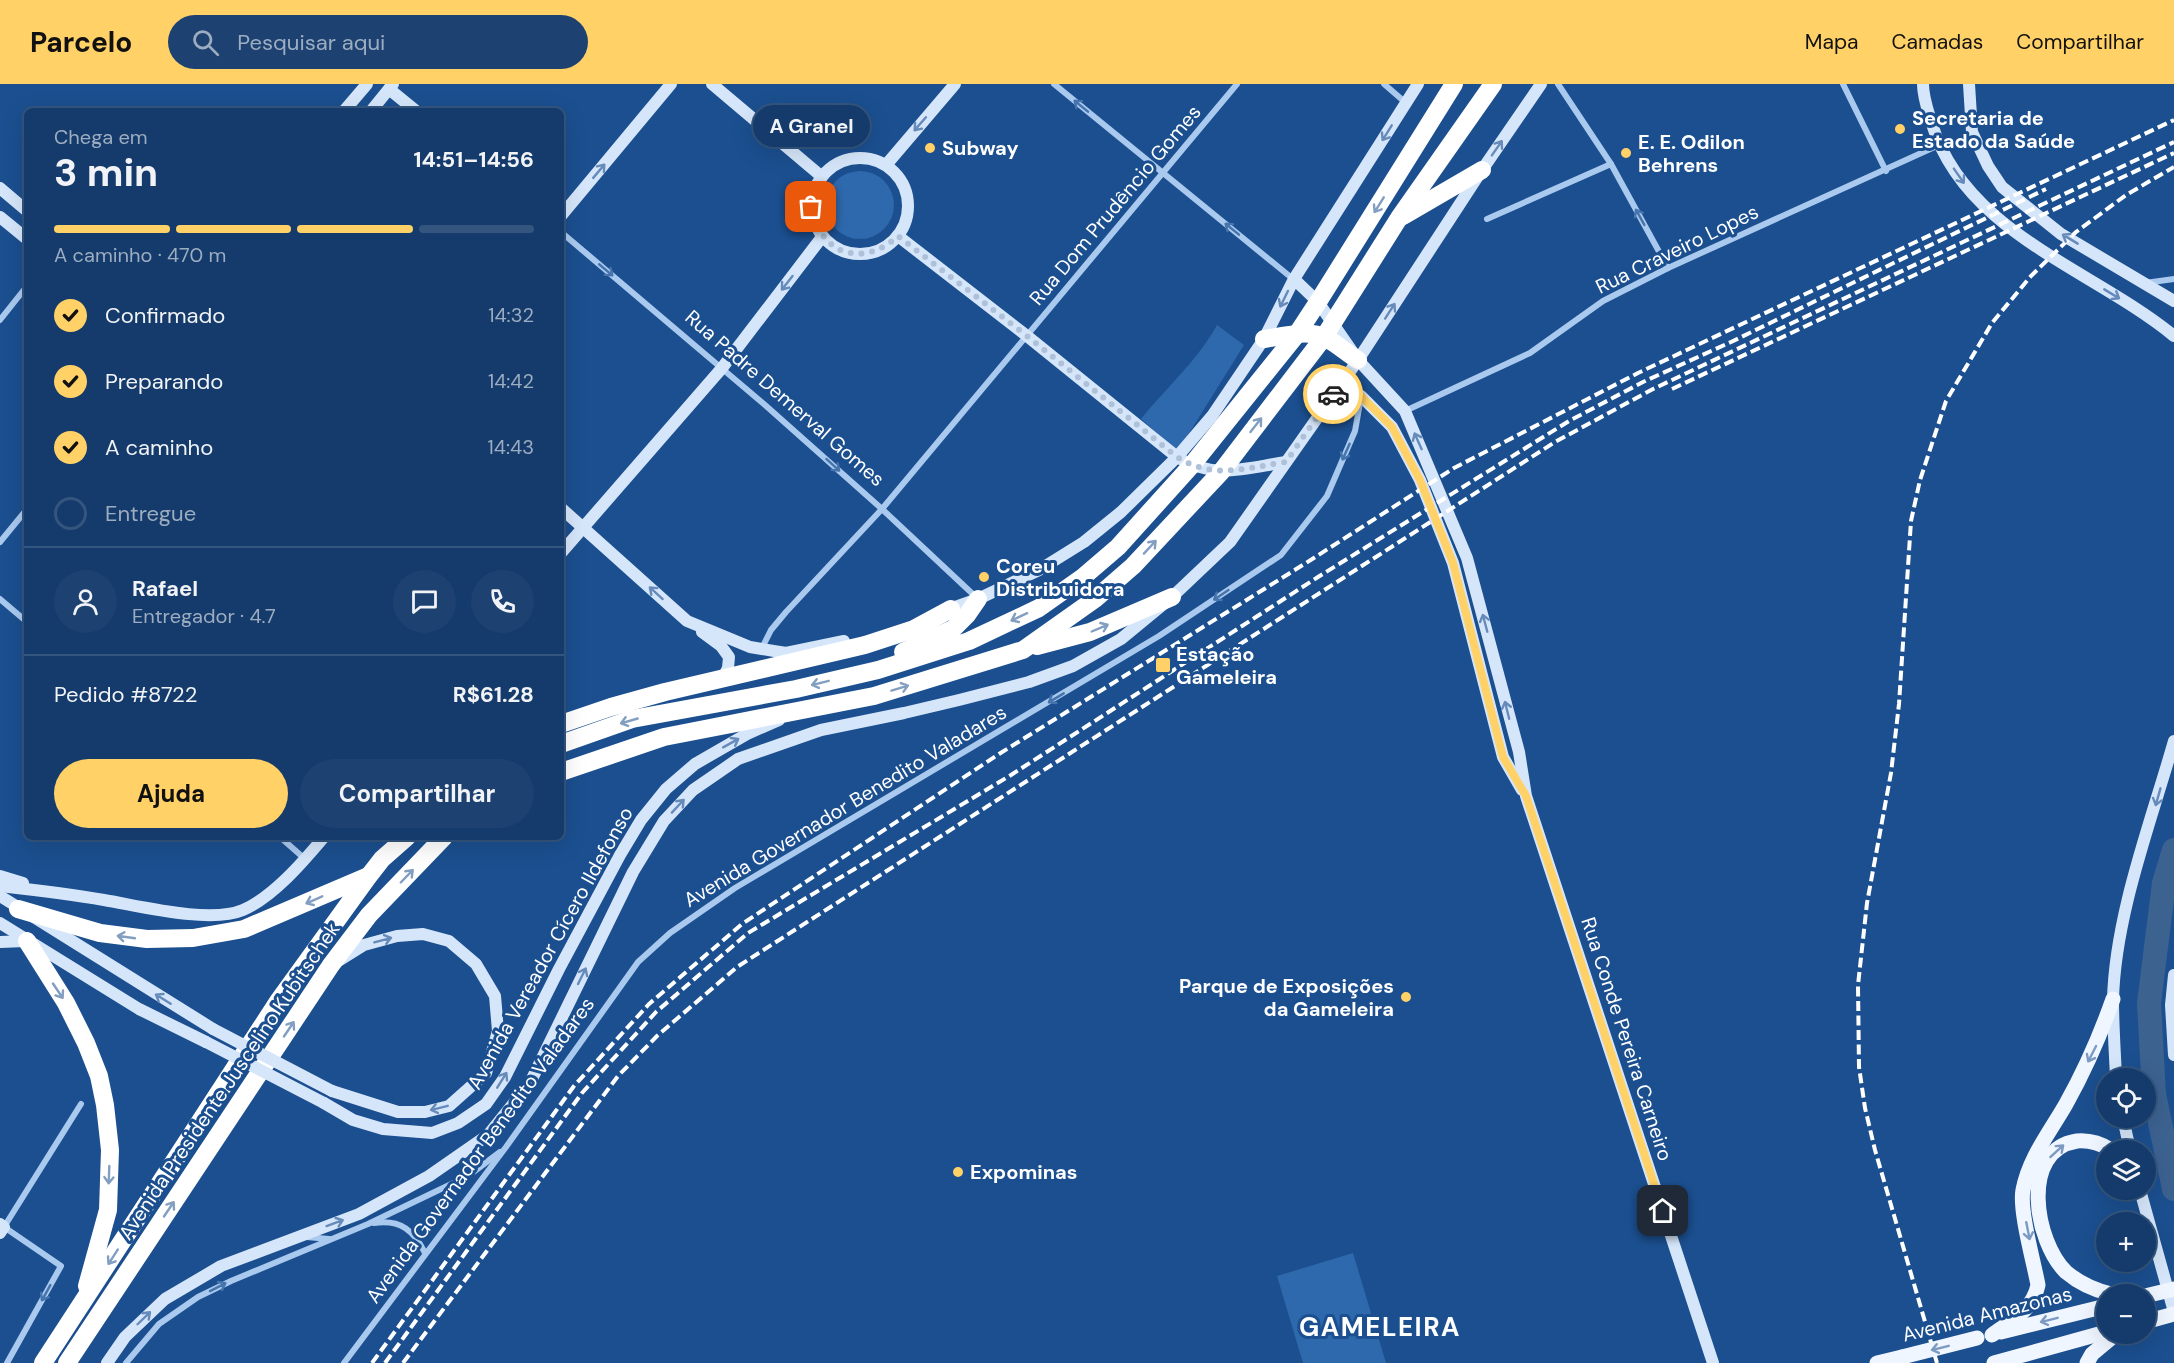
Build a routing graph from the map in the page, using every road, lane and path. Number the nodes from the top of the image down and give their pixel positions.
1 (367, 84) edge
2 (671, 84) edge
3 (712, 84) edge
4 (955, 84) edge
5 (1054, 84) edge
6 (1237, 84) edge
7 (1384, 84) edge
8 (1418, 84) edge
9 (1454, 84) edge
10 (1492, 84) edge
11 (1541, 84) edge
12 (1558, 84) edge
13 (1843, 84) edge
14 (1923, 84) edge
15 (1969, 84) edge
16 (391, 86) edge
17 (1406, 103) junction
18 (347, 108) edge
19 (373, 108) edge
20 (413, 108) edge
21 (1939, 145) junction
22 (1611, 164) junction
23 (886, 165) junction
24 (1482, 170) junction
25 (1886, 171) junction
26 (1163, 173) junction
27 (821, 176) junction
28 (0, 188) edge
29 (24, 208) edge
30 (564, 212) edge
31 (0, 216) edge
32 (1399, 219) junction
33 (1487, 219) dead end
34 (564, 235) edge
35 (24, 236) edge
36 (898, 236) junction
37 (822, 237) junction
38 (1668, 268) junction
39 (1294, 279) junction
40 (2174, 279) edge
41 (2144, 283) junction
42 (24, 290) edge
43 (2174, 301) edge
44 (1318, 302) junction
45 (0, 320) edge
46 (1328, 330) junction
47 (1297, 334) junction
48 (1027, 336) junction
49 (2174, 336) edge
50 (1264, 339) junction
51 (1358, 360) junction
52 (722, 368) junction
53 (1342, 382) junction
54 (1361, 396) junction
55 (1405, 411) junction
56 (1184, 462) junction
57 (1286, 462) junction
58 (1221, 472) junction
59 (882, 509) junction
60 (564, 511) edge
61 (24, 513) edge
62 (583, 527) junction
63 (0, 542) edge
64 (564, 549) edge
65 (1172, 597) junction
66 (0, 599) edge
67 (978, 599) junction
68 (951, 609) junction
69 (24, 619) edge
70 (687, 621) junction
71 (762, 649) junction
72 (1023, 650) junction
73 (878, 670) junction
74 (723, 678) junction
75 (796, 689) junction
76 (665, 692) junction
77 (802, 710) junction
78 (564, 723) edge
79 (2174, 741) edge
80 (564, 743) edge
81 (564, 771) edge
82 (1526, 796) junction
83 (284, 840) edge
84 (322, 840) edge
85 (404, 840) edge
86 (441, 840) edge
87 (306, 859) junction
88 (0, 876) edge
89 (368, 877) junction
90 (0, 886) edge
91 (50, 891) junction
92 (0, 896) edge
93 (18, 909) junction
94 (0, 924) edge
95 (27, 941) junction
96 (0, 942) edge
97 (331, 965) junction
98 (2174, 975) edge
99 (2113, 999) junction
100 (2174, 1054) edge
101 (2115, 1068) edge
102 (81, 1104) dead end
103 (2096, 1144) edge
104 (506, 1147) junction
105 (2143, 1200) edge
106 (368, 1224) junction
107 (1, 1228) edge
108 (297, 1237) junction
109 (332, 1239) junction
110 (425, 1253) junction
111 (2174, 1289) edge
112 (2096, 1291) edge
113 (2156, 1293) edge
114 (83, 1303) junction
115 (2096, 1308) edge
116 (2174, 1313) edge
117 (2156, 1319) edge
118 (2096, 1335) edge
119 (1985, 1336) junction
120 (2104, 1344) edge
121 (1898, 1359) edge
122 (7, 1363) edge
123 (43, 1363) edge
124 (68, 1363) edge
125 (107, 1363) edge
126 (126, 1363) edge
127 (344, 1363) edge
128 (1713, 1363) edge
129 (1877, 1363) edge
130 (1994, 1363) edge
131 (2087, 1363) edge

1 - 18 main road
30 -> 2 main road
3 - 27 main road
4 -> 23 main road
26 -> 5 street
6 - 26 street, Rua Dom Prudêncio Gomes
7 - 17 street
8 - 17 main road
9 -> 44 highway
10 - 32 highway
24 -> 11 main road
12 - 22 street
13 - 25 street
14 - 21 main road
41 -> 15 main road
16 - 19 main road
16 - 20 main road
17 -> 39 main road
21 - 25 street, Rua Craveiro Lopes
21 -> 49 main road
22 - 33 street
38 -> 22 street
23 - 27 main road
23 - 36 main road
24 - 32 highway
51 -> 24 main road
25 - 38 street, Rua Craveiro Lopes
39 -> 26 street
26 - 48 street, Rua Dom Prudêncio Gomes
27 - 37 main road
28 - 29 main road
31 - 35 main road
32 - 46 highway
34 -> 52 street, Rua Padre Demerval Gomes
36 - 37 main road
36 - 48 main road
37 -> 52 main road
38 - 55 street, Rua Craveiro Lopes
39 - 44 main road
39 -> 50 main road
40 - 41 street
41 - 43 main road
42 - 45 street
44 - 46 main road
44 - 47 highway
46 - 47 highway
46 - 51 highway
58 -> 46 highway
47 - 50 highway
47 - 56 highway
48 - 56 main road
48 - 59 street, Rua Dom Prudêncio Gomes
50 - 56 main road
51 - 53 main road
51 - 55 main road, Rua Conde Pereira Carneiro
52 -> 59 street, Rua Padre Demerval Gomes
52 - 62 main road
53 - 54 main road, Rua Conde Pereira Carneiro
53 - 57 main road
54 - 82 main road, Rua Conde Pereira Carneiro
54 -> 104 street, Avenida Governador Benedito Valadares
82 -> 55 main road, Rua Conde Pereira Carneiro
56 - 58 main road
56 - 67 main road
56 -> 73 highway
57 - 58 main road
57 - 65 main road
72 -> 58 highway
59 - 67 street, Rua Padre Demerval Gomes
59 - 71 street, Rua Dom Prudêncio Gomes
60 - 62 main road
61 - 63 street
62 - 64 main road
70 -> 62 main road
72 -> 65 highway
108 -> 65 main road
66 - 69 street
67 - 68 main road
67 - 73 highway
68 - 71 main road
68 - 74 highway
70 - 71 main road
70 - 74 main road
77 -> 72 highway
73 -> 75 highway
74 - 76 highway
75 - 76 highway
75 -> 80 highway
76 - 78 highway
77 - 81 highway
95 -> 77 main road, Avenida Vereador Cícero Ildefonso, bridge
79 -> 99 main road
82 - 128 main road, Rua Conde Pereira Carneiro
83 - 87 street
84 - 87 main road
85 - 89 highway, Avenida Presidente Juscelino Kubitschek
97 -> 86 highway, Avenida Presidente Juscelino Kubitschek
87 - 91 main road
88 - 91 main road
89 -> 93 highway
89 -> 114 highway, Avenida Presidente Juscelino Kubitschek
90 - 91 main road
92 - 93 main road, Avenida Vereador Cícero Ildefonso
97 -> 93 main road, Avenida Vereador Cícero Ildefonso, bridge
94 - 95 main road, Avenida Vereador Cícero Ildefonso
95 - 96 main road
95 -> 114 highway
124 -> 97 highway, Avenida Presidente Juscelino Kubitschek
98 - 100 main road
99 - 101 main road
99 -> 119 main road
102 - 107 street
112 -> 103 main road
104 - 106 street
104 - 110 street, Avenida Governador Benedito Valadares
105 - 116 main road
106 - 109 street
106 - 110 street
107 -> 122 street
108 - 109 street
125 -> 108 main road
126 -> 109 street
110 - 127 street, Avenida Governador Benedito Valadares
111 - 113 main road, bridge
114 - 123 highway, Avenida Presidente Juscelino Kubitschek
115 -> 119 main road, Avenida Amazonas
116 - 117 main road
118 - 130 main road
119 -> 121 main road, Avenida Amazonas, bridge
120 - 131 main road
121 - 129 main road, Avenida Amazonas

